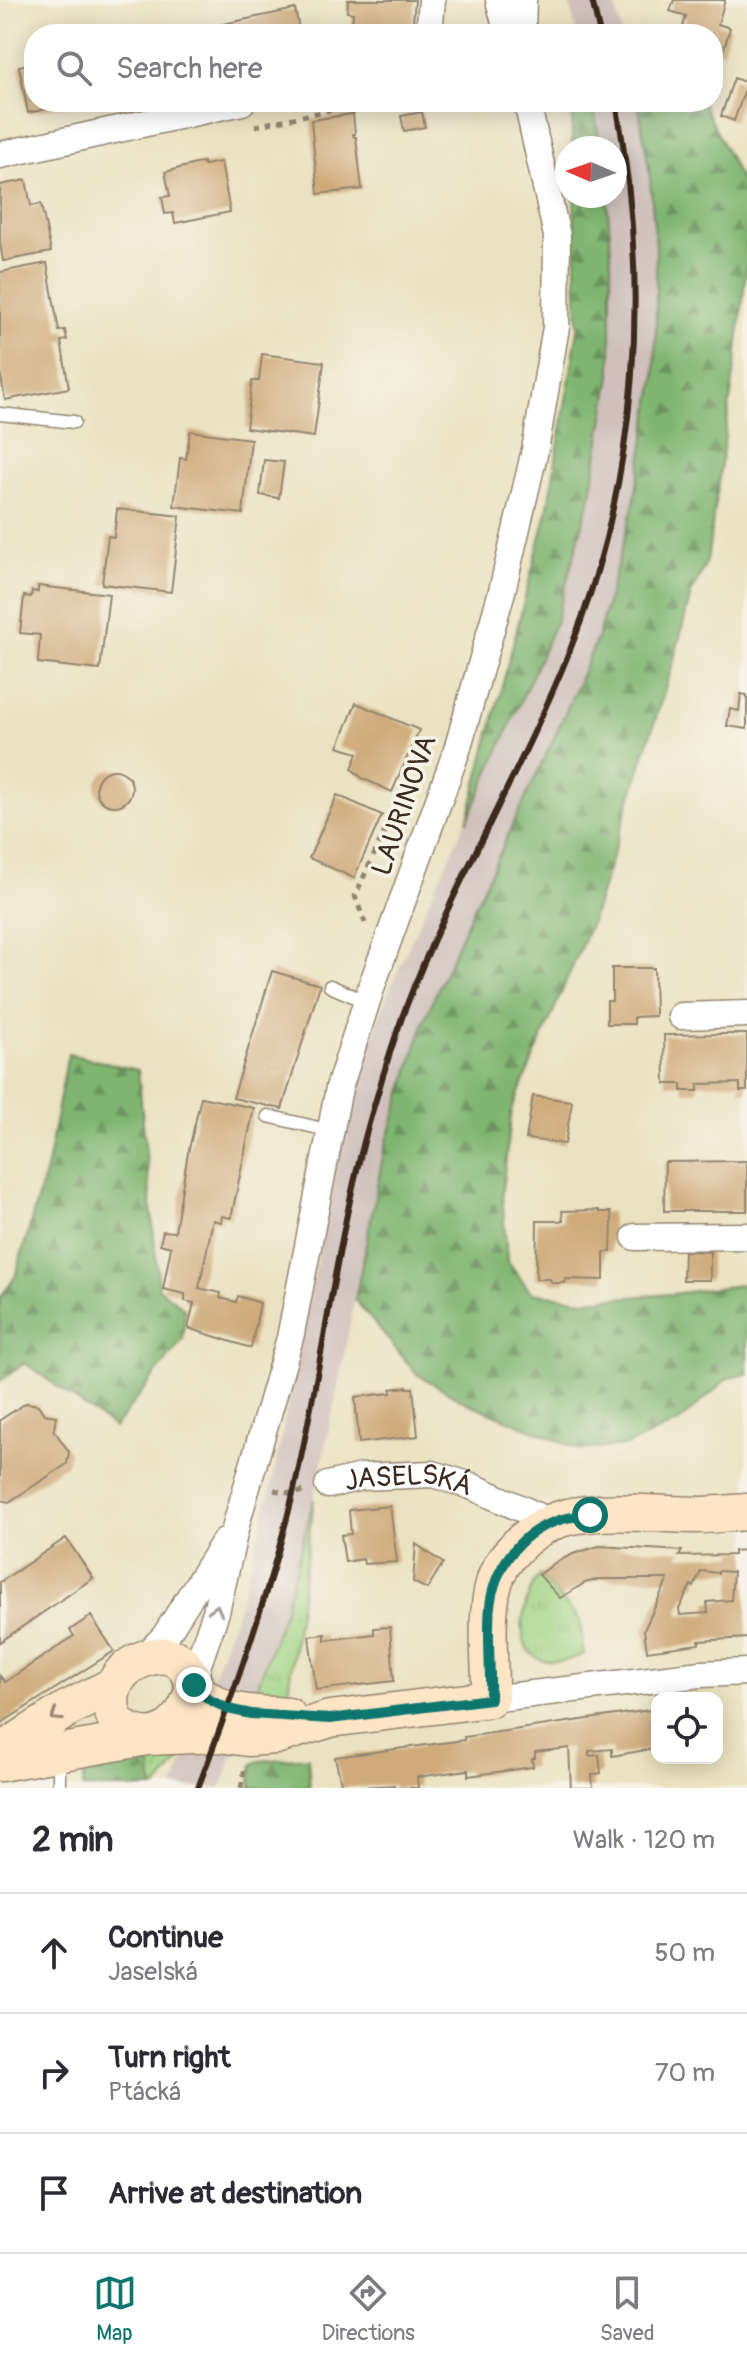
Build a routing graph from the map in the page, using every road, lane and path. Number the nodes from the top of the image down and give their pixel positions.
1 (432, 0) edge
2 (499, 0) edge
3 (523, 0) edge
4 (430, 24) edge
5 (505, 24) edge
6 (522, 24) edge
7 (196, 112) edge
8 (529, 112) edge
9 (0, 155) edge
10 (0, 414) edge
11 (74, 422) dead end
12 (419, 784) dead end
13 (369, 935) dead end
14 (330, 986) dead end
15 (367, 1002) junction
16 (747, 1014) edge
17 (681, 1016) dead end
18 (268, 1116) dead end
19 (331, 1131) junction
20 (747, 1236) edge
21 (635, 1237) dead end
22 (328, 1485) joint
23 (261, 1487) dead end
24 (747, 1512) edge
25 (237, 1521) junction
26 (551, 1522) junction
27 (142, 1660) junction
28 (747, 1672) edge
29 (114, 1685) junction
30 (194, 1685) junction
31 (490, 1699) junction
32 (330, 1719) junction
33 (147, 1737) junction
34 (59, 1751) junction
35 (0, 1752) edge
36 (0, 1763) edge
37 (59, 1788) edge

1 - 4 street
2 - 5 street
3 - 6 street
7 - 9 street
8 - 15 street, LAURINOVA
10 - 11 lane
12 - 13 path
14 - 15 lane
15 - 19 street, LAURINOVA
16 - 17 street
18 - 19 lane
19 - 25 street, LAURINOVA
20 - 21 street
22 - 23 path, JASELSKÁ
22 - 26 street, JASELSKÁ
24 - 26 street
25 - 27 street, LAURINOVA
30 -> 25 street, LAURINOVA
26 - 31 street
27 - 29 street
27 - 30 street
28 - 31 street
29 - 33 street
29 -> 35 street
30 - 32 street
30 - 33 street
31 - 32 street
32 - 33 street
33 - 34 street
34 - 36 street
34 - 37 lane

